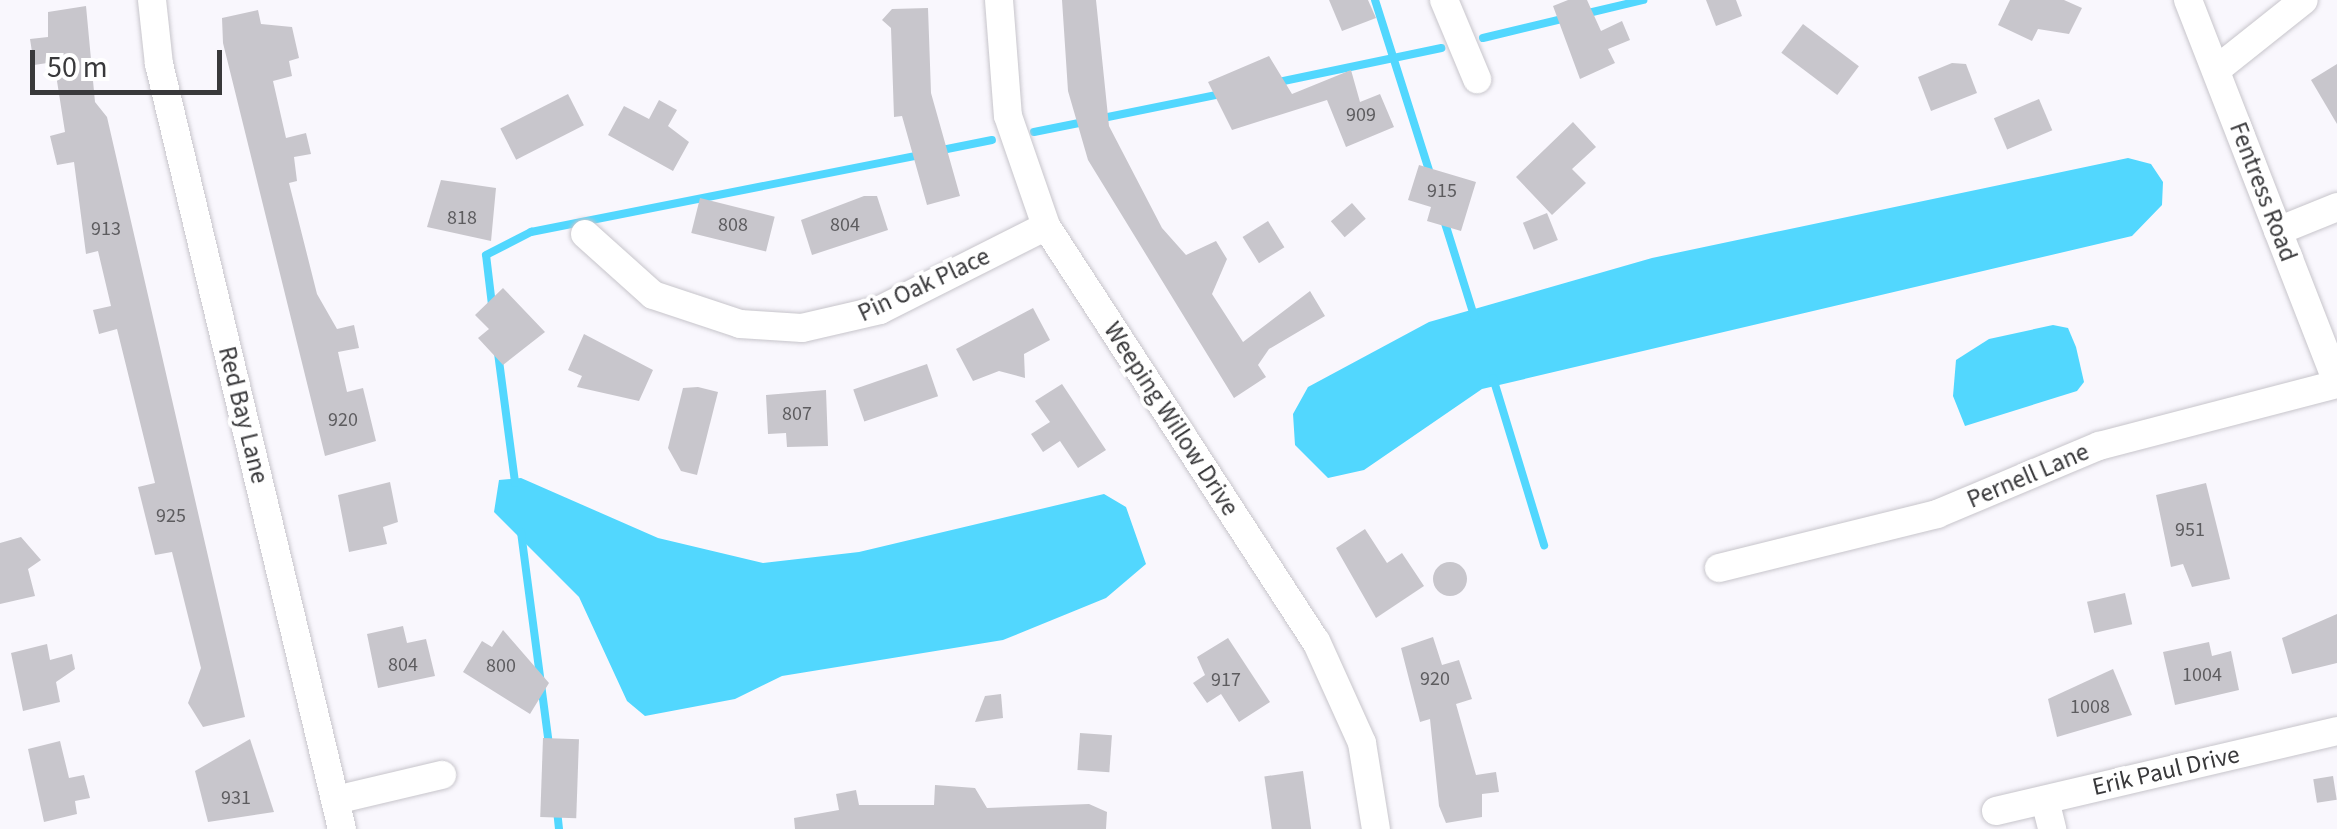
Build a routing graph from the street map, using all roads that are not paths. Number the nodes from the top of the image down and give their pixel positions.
1 (152, 0) edge
2 (999, 0) edge
3 (1444, 0) edge
4 (2188, 0) edge
5 (2304, 0) edge
6 (2216, 70) junction
7 (1476, 79) dead end
8 (2337, 207) edge
9 (1046, 226) junction
10 (2278, 232) junction
11 (585, 234) dead end
12 (2337, 384) edge
13 (1719, 568) dead end
14 (2337, 731) edge
15 (442, 775) dead end
16 (336, 800) junction
17 (2045, 800) junction
18 (1996, 811) dead end
19 (342, 829) edge
20 (1376, 829) edge
21 (2052, 829) edge

1 - 16 street, Red Bay Lane
2 - 9 street, Weeping Willow Drive
3 - 7 street
4 - 6 street, Fentress Road
5 - 6 street
6 - 10 street, Fentress Road
8 - 10 street
9 - 11 street, Pin Oak Place
9 - 20 street, Weeping Willow Drive
10 - 12 street, Fentress Road
12 - 13 street, Pernell Lane
14 - 17 street, Erik Paul Drive
15 - 16 street
16 - 19 street, Red Bay Lane
17 - 18 street, Erik Paul Drive
17 - 21 street

